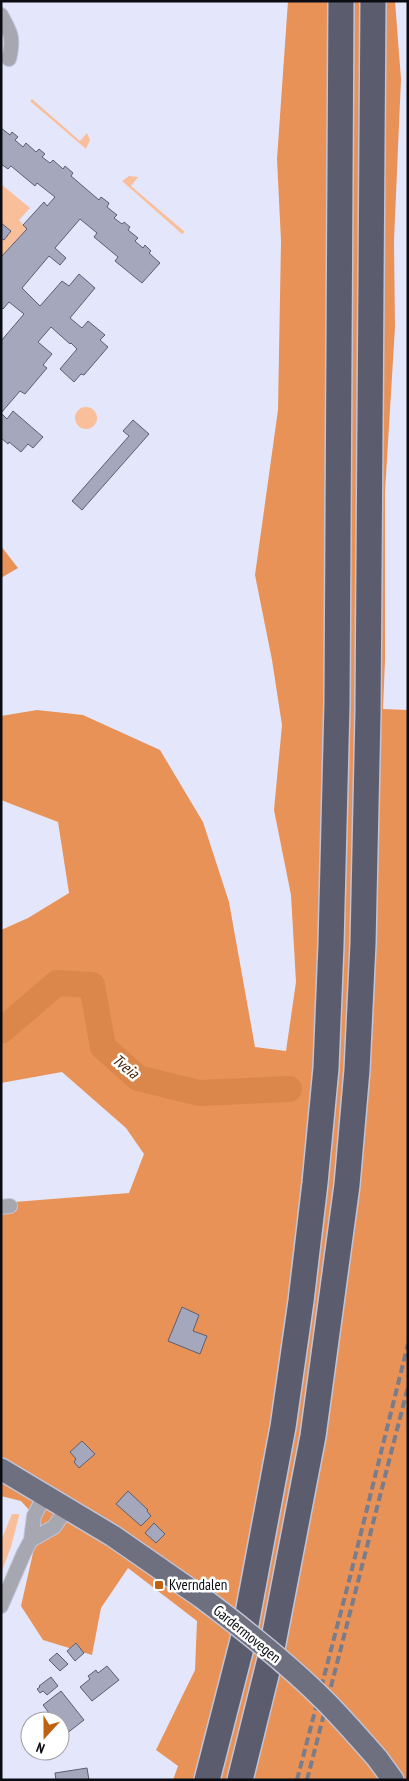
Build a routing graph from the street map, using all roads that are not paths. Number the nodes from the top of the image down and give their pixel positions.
1 (341, 1) edge
2 (372, 1) edge
3 (1, 15) edge
4 (9, 58) dead end
5 (1, 1469) edge
6 (45, 1495) junction
7 (67, 1508) junction
8 (31, 1540) junction
9 (1, 1606) edge
10 (208, 1780) edge
11 (240, 1780) edge
12 (393, 1780) edge

1 - 10 highway
2 - 11 highway
3 - 4 street
5 - 6 main road, Gardermovegen
6 - 7 main road, Gardermovegen
6 - 8 street
7 - 8 street
7 - 12 main road, Gardermovegen, bridge
8 - 9 street

